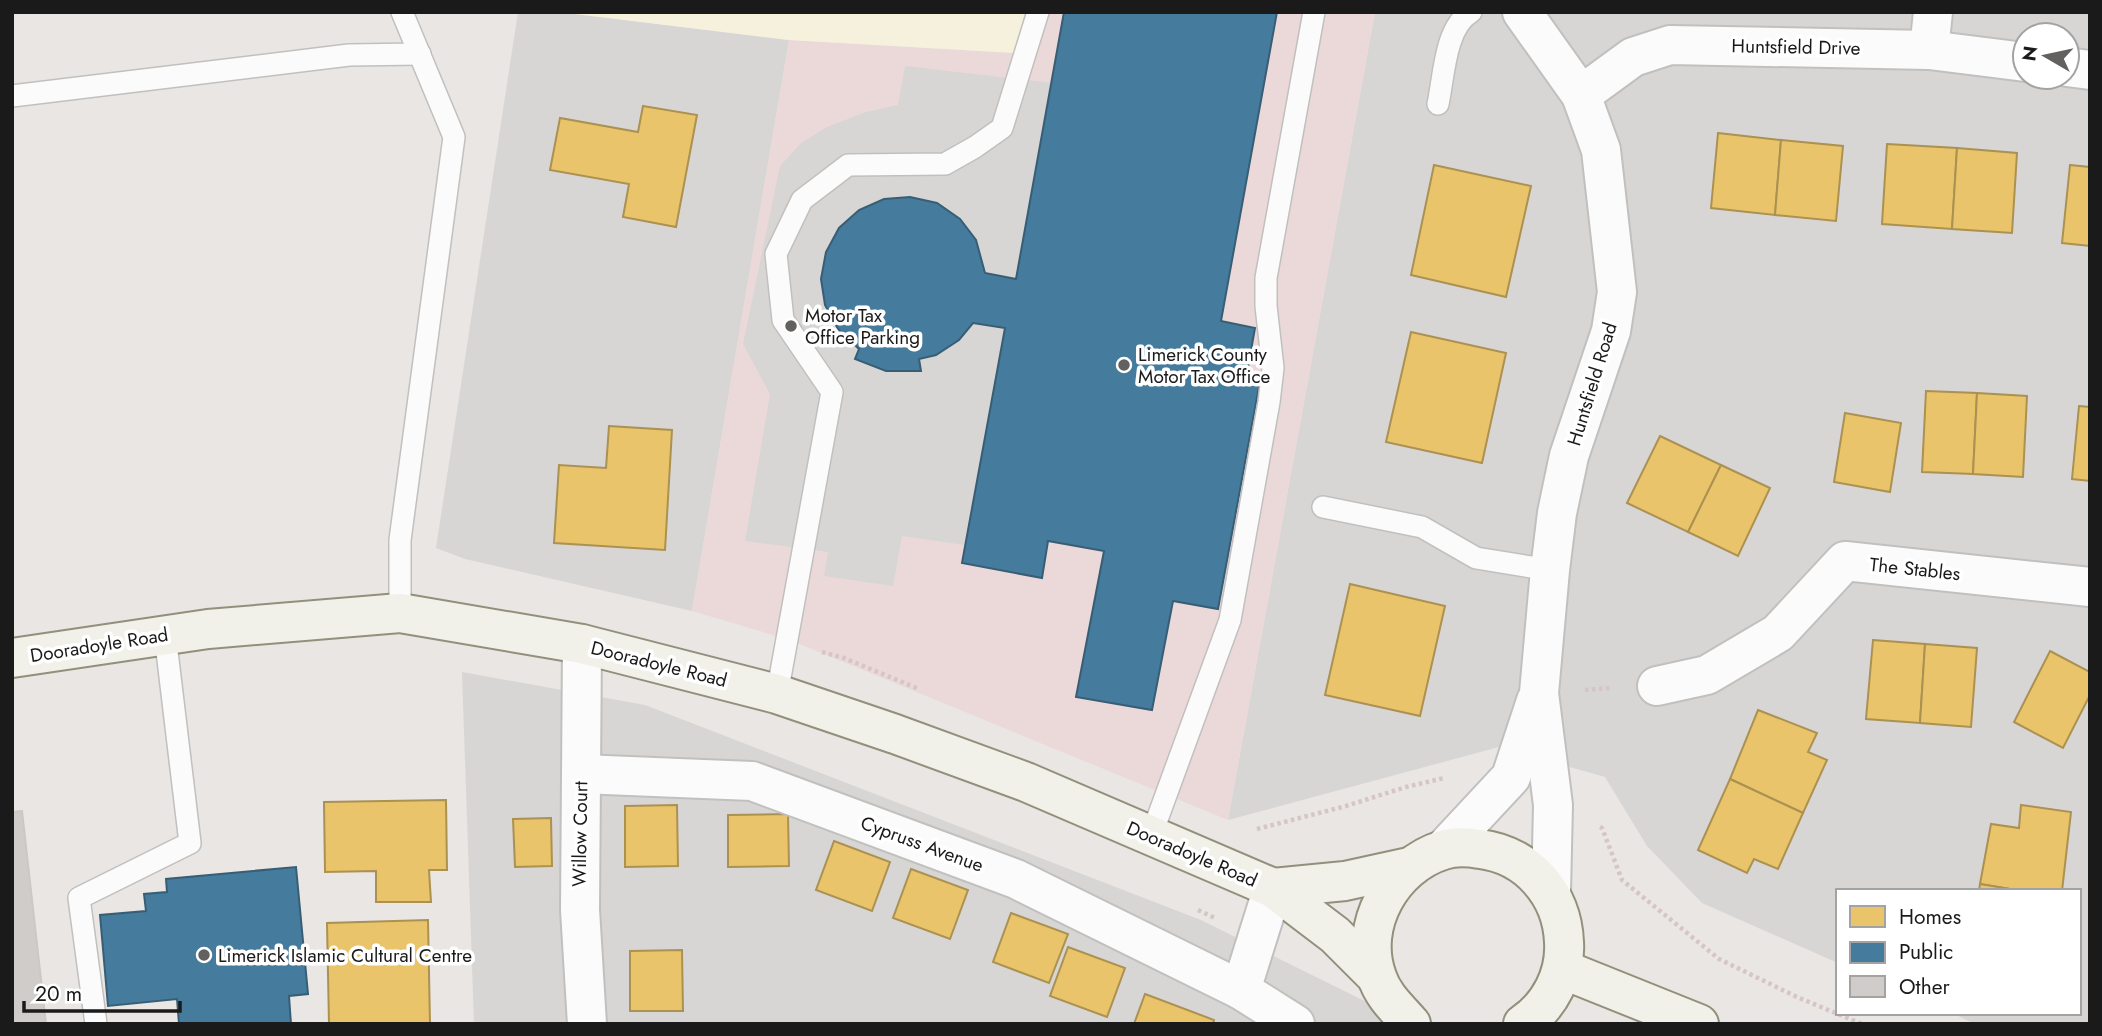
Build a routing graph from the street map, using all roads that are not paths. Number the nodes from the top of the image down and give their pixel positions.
1 (402, 12) edge
2 (1038, 12) edge
3 (1314, 12) edge
4 (1471, 12) edge
5 (1522, 12) edge
6 (1933, 12) edge
7 (1929, 50) junction
8 (420, 54) junction
9 (2011, 60) edge
10 (1581, 95) junction
11 (12, 96) edge
12 (1438, 104) dead end
13 (1323, 507) dead end
14 (1550, 570) junction
15 (2090, 587) edge
16 (400, 613) junction
17 (165, 635) junction
18 (582, 644) junction
19 (12, 658) edge
20 (1657, 686) road end
21 (1539, 693) junction
22 (777, 694) junction
23 (581, 774) junction
24 (1151, 836) junction
25 (1443, 850) junction
26 (1409, 867) junction
27 (1273, 888) junction
28 (1551, 892) junction
29 (1562, 969) junction
30 (1241, 990) junction
31 (1390, 1005) edge
32 (1688, 1022) edge
33 (96, 1024) edge
34 (587, 1024) edge
35 (1294, 1024) edge
36 (1523, 1024) edge

1 - 8 lane
2 - 22 lane
3 - 24 lane
4 - 12 lane
5 - 10 street, Huntsfield Road
6 - 7 street
7 - 9 street, Huntsfield Drive
7 - 10 street, Huntsfield Drive
8 - 11 lane
8 - 16 lane
10 - 14 street, Huntsfield Road
13 - 14 lane
14 - 21 street, Huntsfield Road
15 - 20 street, The Stables
16 - 17 main road, Dooradoyle Road
16 - 18 main road, Dooradoyle Road
17 - 19 main road, Dooradoyle Road
17 - 33 lane
18 - 22 main road, Dooradoyle Road
18 - 23 street, Willow Court
21 - 25 street, Huntsfield Road
21 - 28 street, Huntsfield Road
22 - 24 main road, Dooradoyle Road
23 - 30 street, Cypruss Avenue
23 - 34 street, Willow Court
24 - 27 main road, Dooradoyle Road
25 - 26 main road
25 - 28 main road
26 - 27 main road, Dooradoyle Road
26 - 31 main road
27 - 30 street
27 - 31 main road, Dooradoyle Road
28 - 29 main road
29 - 32 main road
29 - 36 main road
30 - 35 street, Cypruss Avenue

